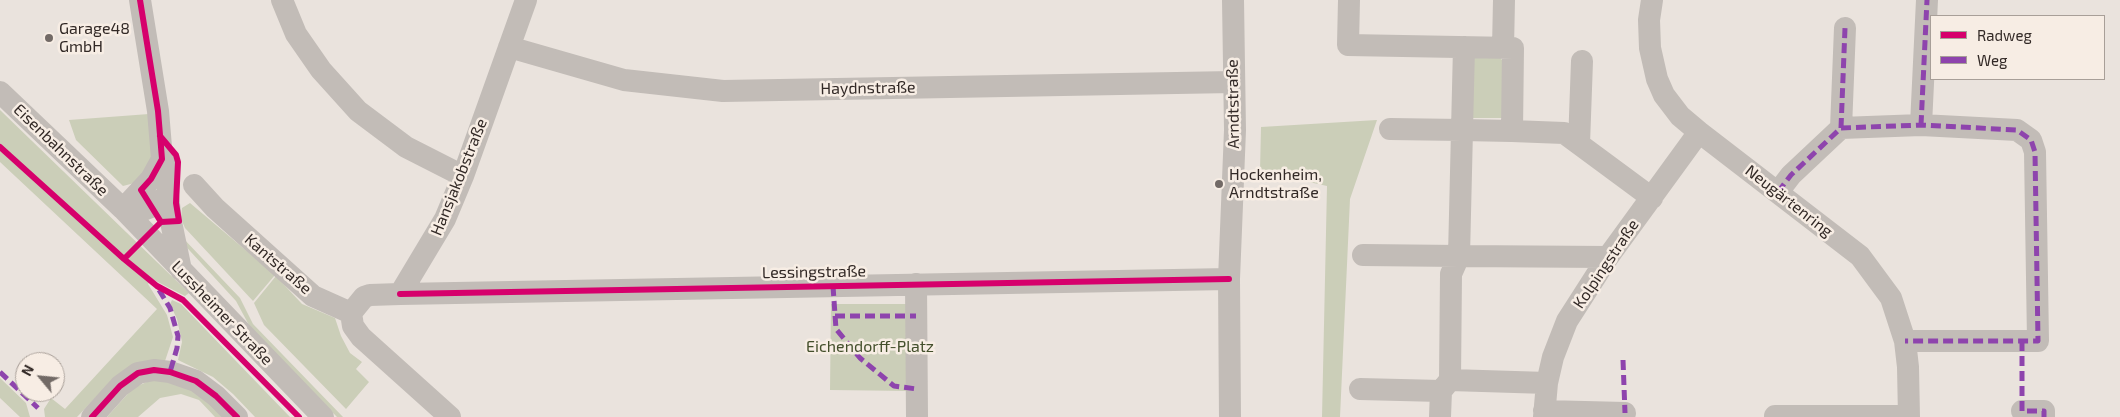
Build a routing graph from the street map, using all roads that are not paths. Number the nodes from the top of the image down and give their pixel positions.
1 (140, 0) edge
2 (282, 0) edge
3 (526, 0) edge
4 (1233, 0) edge
5 (1349, 0) edge
6 (1504, 0) edge
7 (1652, 0) edge
8 (1927, 0) edge
9 (1845, 28) dead end
10 (509, 47) junction
11 (1464, 47) junction
12 (1503, 48) junction
13 (1582, 62) dead end
14 (1233, 82) junction
15 (0, 92) edge
16 (1921, 125) junction
17 (1841, 128) junction
18 (1390, 129) dead end
19 (1462, 130) junction
20 (1512, 131) junction
21 (1699, 132) junction
22 (1579, 144) junction
23 (162, 159) junction
24 (463, 176) junction
25 (194, 185) dead end
26 (1778, 192) junction
27 (168, 196) junction
28 (1652, 198) junction
29 (123, 209) junction
30 (1363, 255) dead end
31 (1459, 256) junction
32 (1608, 257) junction
33 (181, 271) junction
34 (1229, 279) junction
35 (916, 284) junction
36 (400, 294) junction
37 (352, 313) junction
38 (1905, 341) junction
39 (1547, 383) junction
40 (1446, 385) junction
41 (1360, 389) dead end
42 (2022, 411) dead end
43 (1625, 413) dead end
44 (1544, 414) edge
45 (1775, 416) edge
46 (92, 417) edge
47 (237, 417) edge
48 (323, 417) edge
49 (450, 417) edge
50 (917, 417) edge
51 (1230, 417) edge
52 (1440, 417) edge
53 (1909, 417) edge
54 (2044, 417) edge

1 - 23 street
2 - 24 street
3 - 10 street, Hansjakobstraße
4 - 14 street, Arndtstraße
5 - 11 street
6 - 12 street
7 - 21 street, Neugärtenring
8 - 16 street
9 - 17 street
10 - 14 street, Haydnstraße
10 - 24 street, Hansjakobstraße
11 - 12 street
11 - 19 street
12 - 20 street
13 - 22 street
14 - 34 street, Arndtstraße
15 - 29 street, Eisenbahnstraße
16 - 17 street
16 - 38 street
17 - 26 street
18 - 19 street
19 - 20 street
19 - 31 street
20 - 22 street
21 - 26 street, Neugärtenring
21 - 28 street, Kolpingstraße
22 - 28 street
23 - 27 street
23 - 29 street
24 - 36 street, Hansjakobstraße
25 - 37 street, Kantstraße
26 - 38 street, Neugärtenring
27 - 29 street
27 - 33 street
28 - 32 street, Kolpingstraße
29 - 33 street, Lussheimer Straße
30 - 31 street
31 - 32 street
31 - 40 street
32 - 39 street, Kolpingstraße
33 - 48 street, Lussheimer Straße
34 - 35 street, Lessingstraße
34 - 51 street, Arndtstraße
35 - 36 street, Lessingstraße
35 - 50 street
36 - 37 street
37 - 49 street
38 - 53 street, Neugärtenring
39 - 40 street
39 - 44 street, Kolpingstraße
40 - 41 street
40 - 52 street
42 - 54 street
43 - 44 street, Kolpingstraße
45 - 53 street, Neugärtenring
46 - 47 street

